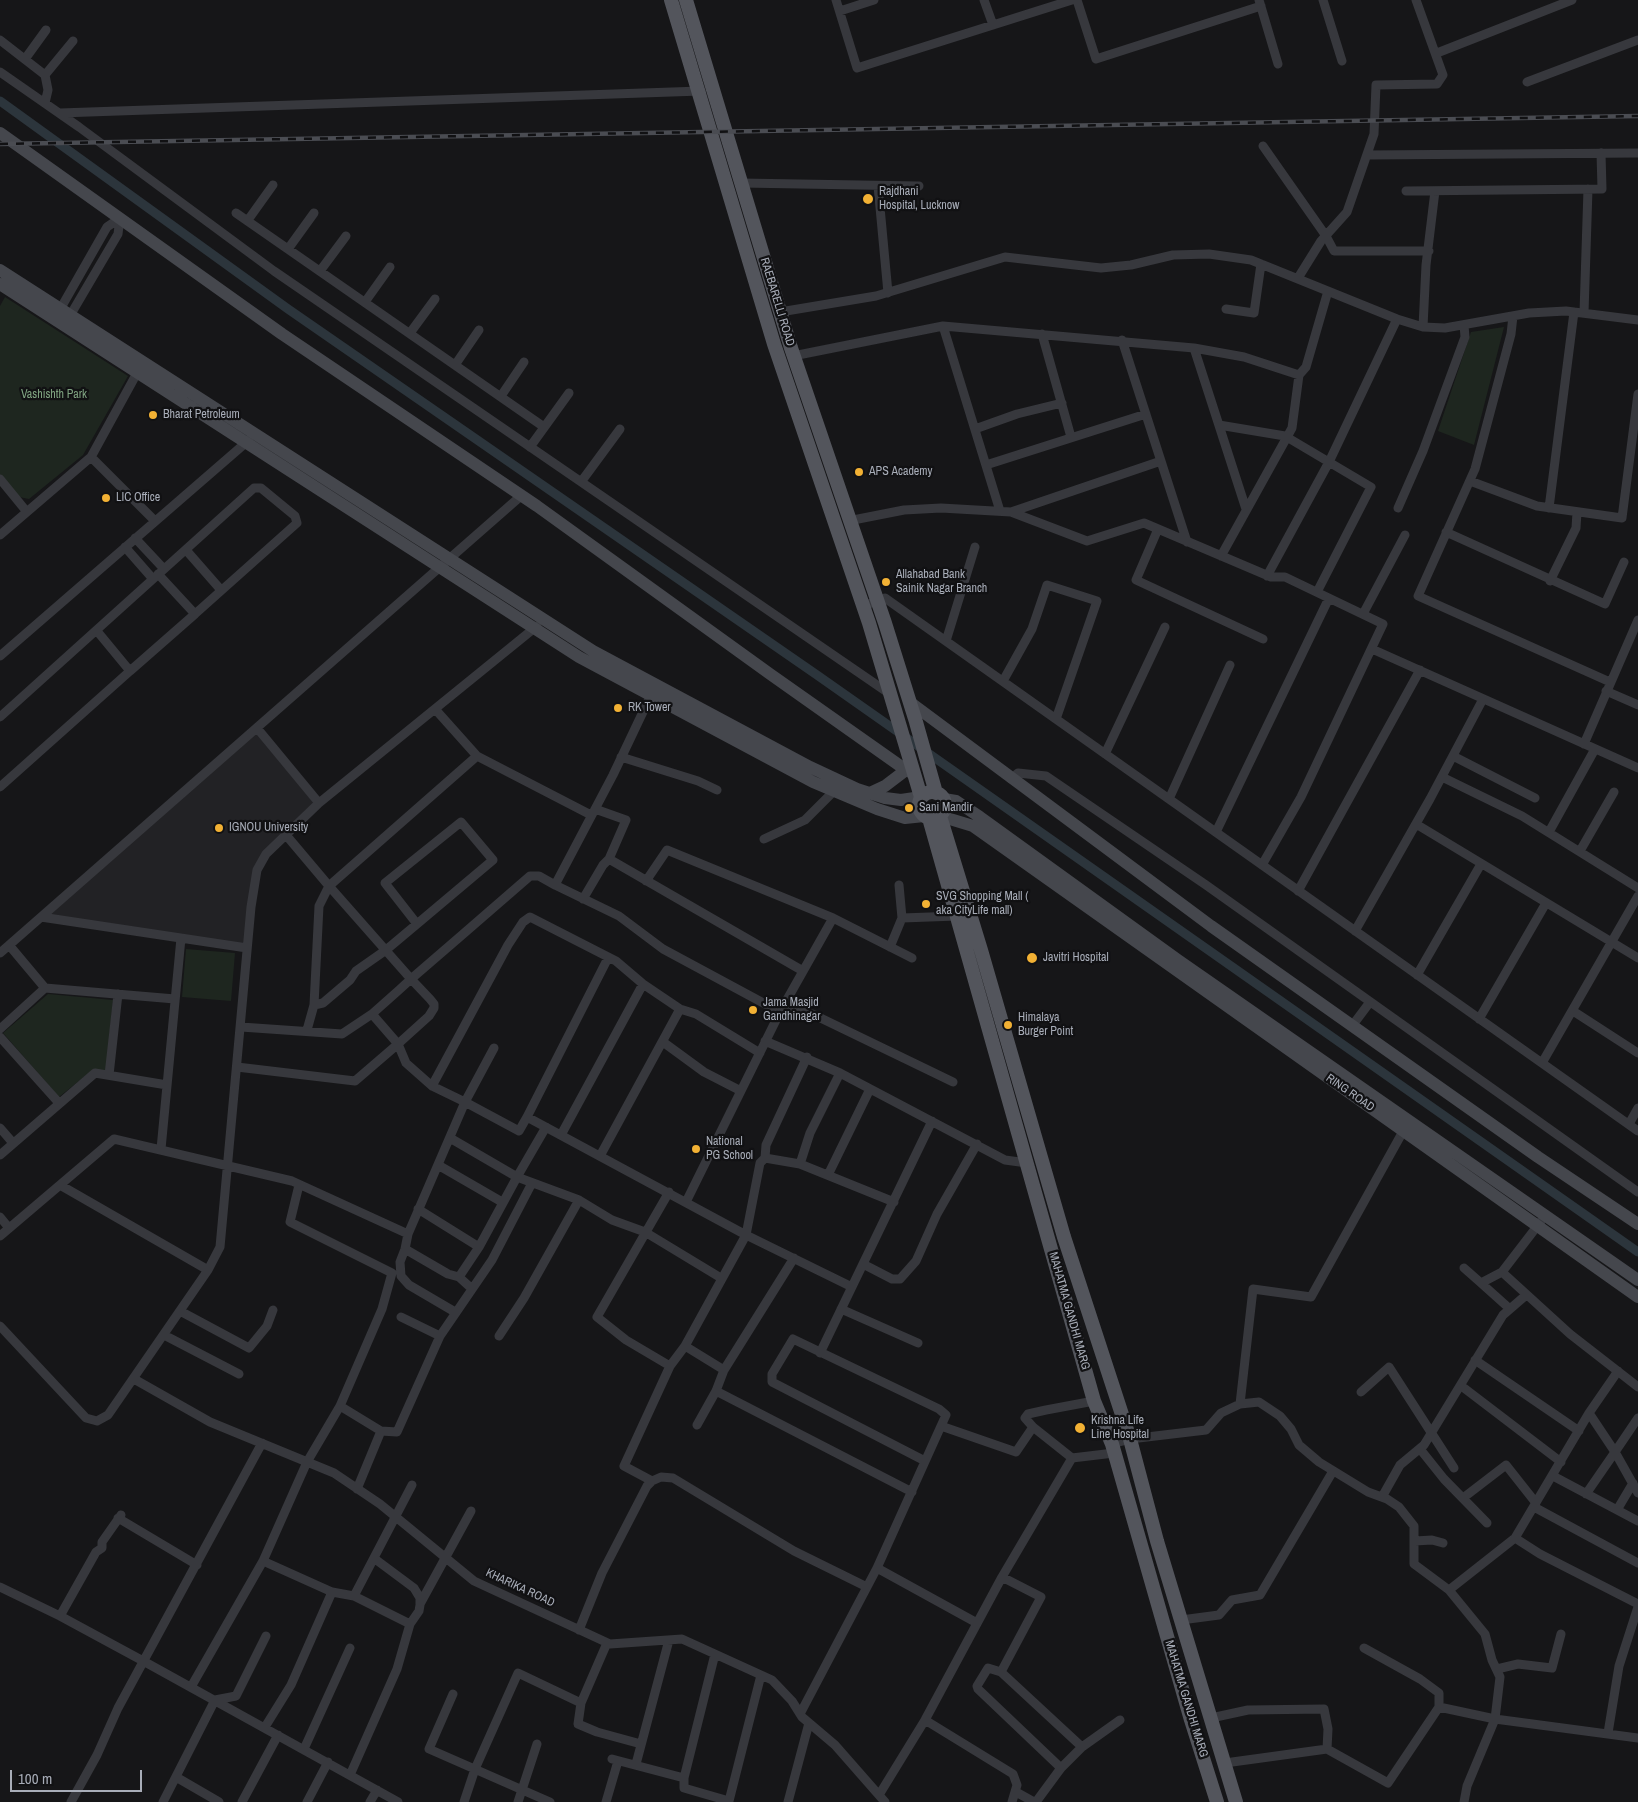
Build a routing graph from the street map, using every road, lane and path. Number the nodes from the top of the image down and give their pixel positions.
1 (671, 0) edge
2 (686, 0) edge
3 (836, 0) edge
4 (874, 0) edge
5 (984, 0) edge
6 (1072, 0) edge
7 (1077, 0) edge
8 (1323, 0) edge
9 (1416, 0) edge
10 (1572, 0) edge
11 (1050, 3) edge
12 (1260, 3) edge
13 (840, 11) junction
14 (993, 25) junction
15 (46, 30) dead end
16 (0, 40) edge
17 (1638, 40) edge
18 (73, 41) dead end
19 (1437, 53) junction
20 (25, 59) junction
21 (1342, 61) dead end
22 (1278, 64) dead end
23 (0, 72) edge
24 (45, 75) junction
25 (1527, 82) dead end
26 (713, 90) junction
27 (699, 92) junction
28 (45, 103) junction
29 (60, 113) junction
30 (0, 133) edge
31 (1263, 146) dead end
32 (1638, 153) edge
33 (1602, 154) junction
34 (1368, 155) junction
35 (741, 183) junction
36 (274, 185) dead end
37 (878, 186) junction
38 (919, 186) dead end
39 (1588, 189) junction
40 (1406, 191) dead end
41 (1435, 191) junction
42 (236, 213) dead end
43 (314, 214) dead end
44 (120, 218) junction
45 (248, 220) junction
46 (346, 236) dead end
47 (1326, 236) junction
48 (288, 249) junction
49 (1429, 251) junction
50 (1261, 264) junction
51 (390, 267) dead end
52 (0, 270) edge
53 (320, 271) junction
54 (1298, 278) junction
55 (1, 289) edge
56 (1328, 291) junction
57 (888, 293) junction
58 (435, 299) dead end
59 (365, 302) junction
60 (1226, 309) dead end
61 (65, 310) junction
62 (780, 312) junction
63 (1574, 312) junction
64 (1584, 313) junction
65 (1513, 316) junction
66 (56, 320) junction
67 (1398, 320) junction
68 (1638, 320) edge
69 (1464, 325) junction
70 (943, 326) junction
71 (1423, 327) junction
72 (480, 330) dead end
73 (410, 333) junction
74 (1042, 334) junction
75 (1122, 340) junction
76 (1194, 348) junction
77 (793, 356) junction
78 (524, 362) dead end
79 (455, 365) junction
80 (137, 372) junction
81 (1299, 375) junction
82 (569, 393) dead end
83 (1638, 394) edge
84 (501, 396) junction
85 (1062, 404) junction
86 (1637, 411) edge
87 (1146, 414) junction
88 (1219, 425) junction
89 (544, 427) junction
90 (620, 429) dead end
91 (975, 429) junction
92 (257, 433) junction
93 (1285, 436) junction
94 (1072, 437) junction
95 (246, 442) junction
96 (530, 447) junction
97 (91, 457) junction
98 (1161, 461) junction
99 (1329, 462) junction
100 (986, 465) junction
101 (0, 479) edge
102 (1470, 481) junction
103 (581, 482) junction
104 (522, 496) junction
105 (1398, 508) dead end
106 (1549, 508) junction
107 (1246, 509) junction
108 (1000, 511) junction
109 (27, 512) junction
110 (1011, 512) junction
111 (1577, 512) junction
112 (155, 521) junction
113 (848, 521) junction
114 (1158, 529) junction
115 (1446, 532) junction
116 (0, 535) edge
117 (1405, 535) dead end
118 (135, 538) junction
119 (1187, 542) junction
120 (125, 547) junction
121 (975, 548) dead end
122 (186, 550) junction
123 (1221, 556) junction
124 (452, 559) junction
125 (1624, 562) dead end
126 (442, 568) junction
127 (158, 574) junction
128 (1267, 576) junction
129 (1550, 581) junction
130 (221, 590) junction
131 (1317, 592) junction
132 (1329, 598) junction
133 (869, 604) junction
134 (195, 614) junction
135 (1363, 614) junction
136 (545, 620) junction
137 (1638, 620) edge
138 (1165, 626) dead end
139 (535, 628) junction
140 (97, 631) junction
141 (1634, 638) edge
142 (1263, 639) dead end
143 (946, 641) junction
144 (1372, 649) junction
145 (2, 651) edge
146 (1230, 665) dead end
147 (1420, 670) junction
148 (130, 671) junction
149 (1003, 681) junction
150 (1610, 682) junction
151 (1606, 691) junction
152 (890, 694) junction
153 (651, 695) junction
154 (1483, 699) junction
155 (911, 703) junction
156 (1638, 705) edge
157 (436, 709) junction
158 (0, 717) edge
159 (1056, 719) junction
160 (258, 728) junction
161 (1584, 744) junction
162 (1595, 749) junction
163 (1105, 754) junction
164 (477, 756) junction
165 (1453, 756) junction
166 (621, 757) junction
167 (1638, 768) edge
168 (910, 772) junction
169 (1442, 777) junction
170 (1011, 779) junction
171 (0, 787) edge
172 (717, 790) dead end
173 (834, 791) junction
174 (1614, 792) dead end
175 (870, 793) junction
176 (940, 796) junction
177 (921, 797) junction
178 (1534, 798) dead end
179 (1169, 799) junction
180 (319, 803) junction
181 (593, 812) junction
182 (931, 817) junction
183 (1416, 824) junction
184 (1216, 832) junction
185 (1549, 832) junction
186 (286, 834) junction
187 (764, 838) dead end
188 (1580, 852) junction
189 (609, 858) junction
190 (1481, 864) junction
191 (1262, 865) junction
192 (646, 881) junction
193 (555, 885) junction
194 (899, 885) dead end
195 (329, 886) junction
196 (1638, 888) edge
197 (1298, 891) junction
198 (1638, 896) edge
199 (583, 899) junction
200 (1546, 903) junction
201 (957, 916) junction
202 (41, 917) junction
203 (833, 918) junction
204 (902, 918) junction
205 (417, 924) junction
206 (1355, 931) junction
207 (181, 938) junction
208 (1612, 942) junction
209 (9, 945) junction
210 (890, 947) junction
211 (247, 948) junction
212 (386, 950) junction
213 (0, 953) edge
214 (608, 958) junction
215 (912, 958) dead end
216 (1638, 958) edge
217 (803, 971) junction
218 (1417, 975) junction
219 (411, 979) junction
220 (643, 984) junction
221 (45, 988) junction
222 (118, 994) junction
223 (176, 999) junction
224 (1370, 1002) junction
225 (314, 1005) junction
226 (680, 1009) junction
227 (1573, 1011) junction
228 (780, 1012) junction
229 (372, 1014) junction
230 (1479, 1019) junction
231 (1352, 1026) junction
232 (241, 1027) junction
233 (0, 1029) edge
234 (307, 1030) junction
235 (0, 1037) edge
236 (663, 1042) junction
237 (765, 1042) junction
238 (398, 1044) junction
239 (494, 1048) dead end
240 (760, 1053) junction
241 (1638, 1053) edge
242 (807, 1057) junction
243 (1542, 1063) junction
244 (237, 1067) junction
245 (840, 1073) junction
246 (109, 1075) junction
247 (953, 1082) dead end
248 (167, 1085) junction
249 (432, 1086) junction
250 (870, 1089) junction
251 (741, 1091) junction
252 (465, 1102) junction
253 (60, 1103) junction
254 (1638, 1108) edge
255 (527, 1117) junction
256 (932, 1121) junction
257 (1629, 1124) junction
258 (1406, 1126) junction
259 (546, 1127) junction
260 (0, 1128) edge
261 (1638, 1131) edge
262 (561, 1135) junction
263 (450, 1138) junction
264 (13, 1143) junction
265 (977, 1144) junction
266 (162, 1149) junction
267 (0, 1155) edge
268 (600, 1156) junction
269 (765, 1158) junction
270 (1027, 1163) junction
271 (800, 1164) junction
272 (438, 1165) junction
273 (229, 1167) junction
274 (828, 1175) junction
275 (517, 1177) junction
276 (532, 1183) junction
277 (60, 1185) junction
278 (300, 1185) junction
279 (669, 1192) junction
280 (1638, 1192) edge
281 (579, 1200) junction
282 (502, 1202) junction
283 (686, 1202) junction
284 (894, 1202) junction
285 (418, 1210) junction
286 (0, 1217) edge
287 (1542, 1221) junction
288 (1638, 1224) edge
289 (9, 1228) junction
290 (645, 1232) junction
291 (408, 1234) junction
292 (746, 1235) junction
293 (0, 1236) edge
294 (479, 1247) junction
295 (405, 1249) junction
296 (794, 1258) junction
297 (863, 1264) junction
298 (1464, 1268) dead end
299 (208, 1270) junction
300 (1502, 1272) junction
301 (459, 1277) junction
302 (721, 1278) junction
303 (1638, 1280) edge
304 (1481, 1283) junction
305 (852, 1287) junction
306 (471, 1288) junction
307 (1525, 1296) junction
308 (1638, 1297) edge
309 (841, 1309) junction
310 (1510, 1309) junction
311 (273, 1310) dead end
312 (180, 1311) junction
313 (455, 1312) junction
314 (401, 1317) dead end
315 (0, 1326) edge
316 (164, 1335) junction
317 (440, 1336) junction
318 (499, 1336) dead end
319 (918, 1343) dead end
320 (685, 1346) junction
321 (820, 1353) junction
322 (1475, 1360) junction
323 (670, 1366) junction
324 (724, 1370) junction
325 (1618, 1371) junction
326 (239, 1374) dead end
327 (134, 1379) junction
328 (1638, 1387) edge
329 (1464, 1388) dead end
330 (716, 1391) junction
331 (1361, 1392) dead end
332 (1094, 1401) junction
333 (1240, 1404) junction
334 (340, 1406) junction
335 (1589, 1413) junction
336 (1638, 1418) edge
337 (697, 1425) dead end
338 (941, 1426) junction
339 (1033, 1427) junction
340 (381, 1431) junction
341 (1432, 1431) junction
342 (1579, 1431) junction
343 (1130, 1439) junction
344 (262, 1443) junction
345 (1113, 1449) junction
346 (1420, 1449) junction
347 (1615, 1452) junction
348 (1072, 1458) junction
349 (924, 1461) junction
350 (307, 1462) junction
351 (1561, 1462) junction
352 (1454, 1468) dead end
353 (1332, 1471) junction
354 (1553, 1476) junction
355 (652, 1480) junction
356 (1633, 1483) junction
357 (412, 1484) dead end
358 (357, 1489) junction
359 (912, 1492) junction
360 (1638, 1493) edge
361 (1586, 1494) junction
362 (1382, 1497) junction
363 (1463, 1498) junction
364 (1535, 1505) junction
365 (1617, 1510) junction
366 (471, 1511) dead end
367 (396, 1517) junction
368 (1638, 1521) edge
369 (1487, 1523) dead end
370 (1515, 1538) junction
371 (1415, 1541) junction
372 (1442, 1543) dead end
373 (447, 1558) junction
374 (375, 1559) junction
375 (263, 1561) junction
376 (1638, 1563) edge
377 (197, 1565) junction
378 (877, 1568) junction
379 (1002, 1577) junction
380 (867, 1587) junction
381 (0, 1588) edge
382 (1449, 1590) junction
383 (332, 1592) junction
384 (354, 1596) junction
385 (420, 1605) junction
386 (1638, 1606) edge
387 (60, 1616) junction
388 (1181, 1620) junction
389 (977, 1623) junction
390 (410, 1624) junction
391 (579, 1630) junction
392 (1561, 1634) dead end
393 (266, 1636) dead end
394 (669, 1640) junction
395 (607, 1643) junction
396 (350, 1648) dead end
397 (1364, 1648) dead end
398 (715, 1654) junction
399 (144, 1662) junction
400 (1497, 1669) junction
401 (1001, 1672) junction
402 (761, 1675) junction
403 (191, 1687) junction
404 (453, 1694) dead end
405 (216, 1700) junction
406 (580, 1702) junction
407 (1439, 1707) junction
408 (800, 1714) junction
409 (1211, 1718) junction
410 (1495, 1719) junction
411 (925, 1720) junction
412 (1120, 1720) dead end
413 (809, 1722) junction
414 (265, 1727) junction
415 (1608, 1733) junction
416 (278, 1735) junction
417 (1638, 1738) edge
418 (537, 1744) dead end
419 (642, 1744) junction
420 (1082, 1747) junction
421 (304, 1749) junction
422 (1327, 1749) junction
423 (328, 1762) junction
424 (1225, 1763) junction
425 (636, 1764) junction
426 (1061, 1768) junction
427 (476, 1769) junction
428 (350, 1775) junction
429 (176, 1777) junction
430 (684, 1778) junction
431 (377, 1790) junction
432 (522, 1791) junction
433 (1016, 1792) junction
434 (879, 1795) junction
435 (72, 1802) edge
436 (163, 1802) edge
437 (219, 1802) edge
438 (242, 1802) edge
439 (307, 1802) edge
440 (370, 1802) edge
441 (398, 1802) edge
442 (464, 1802) edge
443 (518, 1802) edge
444 (550, 1802) edge
445 (606, 1802) edge
446 (788, 1802) edge
447 (885, 1802) edge
448 (1012, 1802) edge
449 (1035, 1802) edge
450 (1217, 1802) edge
451 (1236, 1802) edge
452 (1464, 1802) edge

1 - 27 main road
2 - 26 main road, RAEBARELLI ROAD
3 - 13 street
4 - 13 street
5 - 14 street
6 - 11 street
7 - 12 street
8 - 21 street
9 - 19 street
10 - 19 street
11 - 14 street
12 - 22 street
13 - 14 street
15 - 20 street
16 - 20 street
17 - 25 street
18 - 24 street
19 - 34 street
20 - 24 street
23 - 28 street
24 - 28 street
26 - 27 street
26 - 35 main road, RAEBARELLI ROAD
27 - 29 street
27 - 133 main road
28 - 29 street
29 - 96 street
30 - 44 street
31 - 47 street
32 - 33 street
33 - 34 street
33 - 39 street
34 - 47 street
35 - 37 street
35 - 62 main road, RAEBARELLI ROAD
36 - 45 street
37 - 38 street
37 - 57 street
39 - 41 street
39 - 64 street
40 - 41 street
41 - 49 street
42 - 45 street
43 - 48 street
44 - 61 street
44 - 104 street
45 - 48 street
46 - 53 street
47 - 49 street
47 - 54 street
48 - 53 street
49 - 71 street
50 - 54 street
50 - 57 street
50 - 60 street
51 - 59 street
52 - 61 street
53 - 59 street
54 - 56 street
55 - 66 street, RING ROAD
56 - 67 street
56 - 81 street
57 - 62 street
58 - 73 street
59 - 73 street
61 - 66 street
61 - 92 street
62 - 77 main road, RAEBARELLI ROAD
63 - 64 street
63 - 65 street
63 - 106 street
64 - 68 street
65 - 69 street
65 - 102 street
66 - 80 street, RING ROAD
67 - 71 street
67 - 99 street
69 - 71 street
69 - 105 street
70 - 74 street
70 - 77 street
70 - 91 street
72 - 79 street
73 - 79 street
74 - 75 street
74 - 85 street
75 - 76 street
75 - 87 street
76 - 81 street
76 - 88 street
77 - 113 main road, RAEBARELLI ROAD
78 - 84 street
79 - 84 street
80 - 95 street, RING ROAD
80 - 97 street
81 - 93 street
82 - 89 street
83 - 86 street
84 - 89 street
85 - 91 street
85 - 94 street
86 - 111 street
87 - 94 street
87 - 98 street
88 - 93 street
88 - 107 street
89 - 96 street
90 - 103 street
91 - 100 street
92 - 95 street
92 - 124 street
93 - 99 street
93 - 107 street
94 - 100 street
95 - 112 street
95 - 126 street, RING ROAD
96 - 103 street
97 - 109 street
97 - 112 street
98 - 110 street
98 - 119 street
99 - 128 street
99 - 131 street
100 - 108 street
101 - 109 street
102 - 106 street
102 - 115 street
103 - 152 street
104 - 124 street
104 - 168 street
106 - 111 street
107 - 123 street
108 - 110 street
108 - 113 street
109 - 116 street
110 - 114 street
111 - 129 street
112 - 118 street
113 - 133 main road, RAEBARELLI ROAD
114 - 119 street
114 - 142 street
115 - 129 street
115 - 150 street
117 - 135 street
118 - 120 street
118 - 127 street
119 - 123 street
120 - 127 street
120 - 145 street
121 - 143 street
122 - 127 street
122 - 130 street
122 - 130 street
123 - 128 street
124 - 126 street
124 - 136 street
125 - 129 street
126 - 139 street, RING ROAD
126 - 160 street
127 - 134 street
127 - 140 street
128 - 131 street
130 - 134 street
131 - 132 street
132 - 135 street
132 - 184 street
133 - 143 street
133 - 152 main road
133 - 155 main road
134 - 148 street
135 - 144 street
136 - 139 street
136 - 175 street
137 - 141 street
138 - 163 street
139 - 153 street, RING ROAD
139 - 157 street
140 - 148 street
140 - 158 street
141 - 150 street
143 - 149 street
144 - 147 street
144 - 191 street
146 - 179 street
147 - 154 street
147 - 197 street
148 - 171 street
149 - 159 street
149 - 159 street
150 - 151 street
151 - 156 street
151 - 161 street
152 - 168 main road
153 - 166 street
153 - 173 street, RING ROAD
154 - 161 street
154 - 165 street
155 - 170 street
155 - 176 main road
157 - 164 street
157 - 180 street
159 - 163 street
160 - 180 street
160 - 202 street
161 - 162 street
162 - 167 street
162 - 185 street
163 - 179 street
164 - 181 street
164 - 195 street
165 - 169 street
165 - 178 street
166 - 172 street
166 - 181 street
168 - 175 street
168 - 177 main road
169 - 183 street
169 - 185 street
170 - 224 street
170 - 231 street
173 - 182 street, RING ROAD
173 - 187 street
174 - 188 street
175 - 177 street
176 - 177 main road
176 - 182 main road
176 - 258 street
177 - 182 main road
179 - 184 street
180 - 186 street
181 - 189 street
181 - 193 street
182 - 201 main road, MAHATMA GANDHI MARG
182 - 258 street, RING ROAD
182 - 343 main road
183 - 190 street
183 - 206 street
184 - 191 street
185 - 188 street
186 - 195 street
186 - 211 street
188 - 196 street
189 - 192 street
189 - 199 street
190 - 200 street
190 - 218 street
191 - 197 street
192 - 203 street
192 - 217 street
193 - 199 street
193 - 219 street
194 - 204 street
195 - 212 street
195 - 225 street
197 - 206 street
198 - 208 street
199 - 228 street
200 - 208 street
200 - 230 street
201 - 204 street
201 - 270 main road, MAHATMA GANDHI MARG
202 - 207 street
202 - 209 street
203 - 210 street
203 - 217 street
204 - 210 street
205 - 205 street
205 - 212 street
206 - 218 street
207 - 211 street
207 - 223 street
208 - 216 street
208 - 227 street
209 - 213 street
209 - 221 street
210 - 215 street
211 - 232 street
212 - 219 street
212 - 225 street
214 - 220 street
214 - 249 street
214 - 255 street
217 - 228 street
218 - 230 street
219 - 229 street
219 - 238 street
220 - 226 street
220 - 262 street
221 - 222 street
221 - 233 street
222 - 223 street
222 - 246 street
223 - 248 street
224 - 231 street
224 - 280 street
225 - 234 street
226 - 236 street
226 - 240 street
227 - 241 street
227 - 243 street
228 - 237 street
228 - 247 street
229 - 234 street
229 - 238 street
230 - 243 street
231 - 288 street
232 - 234 street
232 - 244 street
235 - 253 street
236 - 251 street
236 - 268 street
237 - 240 street
237 - 242 street
238 - 244 street
238 - 249 street
239 - 252 street
240 - 251 street
242 - 245 street
242 - 269 street
243 - 257 street
244 - 273 street
245 - 250 street
245 - 271 street
246 - 248 street
246 - 253 street
248 - 266 street
249 - 252 street
250 - 256 street
250 - 274 street
251 - 283 street
252 - 255 street
252 - 263 street
253 - 264 street
254 - 257 street
255 - 259 street
256 - 265 street
256 - 284 street
257 - 261 street
258 - 287 street, RING ROAD
258 - 333 street
259 - 262 street
259 - 275 street
260 - 264 street
262 - 268 street
263 - 272 street
263 - 275 street
264 - 267 street
265 - 270 street
265 - 297 street
266 - 273 street
266 - 277 street
268 - 279 street
269 - 271 street
269 - 292 street
270 - 332 main road, MAHATMA GANDHI MARG
271 - 274 street
272 - 282 street
272 - 285 street
273 - 278 street
273 - 299 street
274 - 284 street
275 - 276 street
275 - 282 street
276 - 281 street
276 - 306 street
277 - 289 street
277 - 299 street
278 - 291 street
278 - 334 street
279 - 283 street
279 - 290 street
281 - 290 street
281 - 318 street
282 - 294 street
283 - 292 street
284 - 297 street
285 - 291 street
285 - 294 street
286 - 289 street
287 - 300 street
287 - 303 street
287 - 308 street, RING ROAD
289 - 293 street
290 - 302 street
290 - 323 street
291 - 295 street
292 - 296 street
292 - 302 street
294 - 301 street
295 - 301 street
295 - 313 street
296 - 305 street
296 - 324 street
297 - 305 street
298 - 304 street
299 - 312 street
300 - 304 street
300 - 307 street
301 - 306 street
302 - 320 street
304 - 310 street
305 - 309 street
306 - 313 street
307 - 310 street
307 - 325 street
309 - 319 street
309 - 321 street
310 - 322 street
311 - 312 street
312 - 316 street
313 - 317 street
314 - 317 street
315 - 327 street
316 - 326 street
316 - 327 street
317 - 340 street
320 - 323 street
320 - 324 street
321 - 338 street
321 - 349 street
322 - 341 street
322 - 342 street
323 - 355 street
324 - 330 street
325 - 328 street
325 - 335 street
327 - 344 street, KHARIKA ROAD
329 - 351 street
330 - 337 street
330 - 359 street
331 - 341 street
332 - 339 street
332 - 345 main road, MAHATMA GANDHI MARG
333 - 343 street
333 - 353 street
334 - 340 street
334 - 350 street
335 - 342 street
335 - 347 street
336 - 347 street
338 - 339 street
338 - 349 street
339 - 348 street
340 - 358 street
341 - 346 street
341 - 352 street
342 - 351 street
343 - 345 street
343 - 388 main road
344 - 350 street, KHARIKA ROAD
344 - 377 street
345 - 348 street
345 - 450 main road, MAHATMA GANDHI MARG
346 - 362 street
346 - 363 street
347 - 356 street
347 - 361 street
348 - 379 street
349 - 359 street
350 - 358 street, KHARIKA ROAD
350 - 375 street
351 - 354 street
353 - 362 street
353 - 388 street
354 - 361 street
354 - 364 street
355 - 380 street
355 - 391 street
356 - 360 street
356 - 365 street
357 - 367 street
358 - 367 street, KHARIKA ROAD
359 - 378 street
361 - 365 street
362 - 371 street
363 - 364 street
363 - 369 street
364 - 370 street
364 - 376 street
365 - 368 street
366 - 373 street
367 - 373 street, KHARIKA ROAD
367 - 374 street
370 - 382 street
370 - 386 street
371 - 372 street
371 - 382 street
373 - 385 street
373 - 391 street, KHARIKA ROAD
374 - 384 street
374 - 385 street
375 - 383 street
375 - 403 street
377 - 387 street
377 - 399 street
378 - 380 street
378 - 389 street
379 - 389 street
379 - 401 street
380 - 408 street
381 - 387 street
382 - 400 street
383 - 384 street
383 - 414 street
384 - 390 street
385 - 390 street
386 - 415 street
387 - 399 street
388 - 409 main road
389 - 411 street
390 - 428 street
391 - 395 street, KHARIKA ROAD
392 - 400 street
393 - 405 street
394 - 395 street, KHARIKA ROAD
394 - 398 street, KHARIKA ROAD
394 - 419 street
395 - 406 street
396 - 421 street
397 - 407 street
398 - 402 street, KHARIKA ROAD
398 - 430 street
399 - 403 street
399 - 435 street
400 - 410 street
401 - 420 street
401 - 426 street
402 - 408 street, KHARIKA ROAD
402 - 430 street
403 - 405 street
404 - 427 street
405 - 414 street
405 - 429 street
406 - 419 street
406 - 427 street
407 - 410 street
407 - 422 street
408 - 413 street, KHARIKA ROAD
409 - 422 street
409 - 424 main road
410 - 415 street
410 - 452 street
411 - 433 street
411 - 434 street
412 - 420 street
413 - 434 street, KHARIKA ROAD
413 - 446 street
414 - 416 street
415 - 417 street
416 - 421 street
416 - 438 street
418 - 432 street
419 - 425 street
420 - 426 street
421 - 423 street
422 - 424 street
423 - 428 street
423 - 439 street
424 - 451 main road
425 - 430 street
425 - 445 street
426 - 449 street
427 - 432 street
427 - 442 street
428 - 431 street
429 - 436 street
429 - 437 street
431 - 440 street
431 - 441 street
432 - 443 street
432 - 444 street
433 - 448 street
433 - 449 street
434 - 447 street, KHARIKA ROAD

